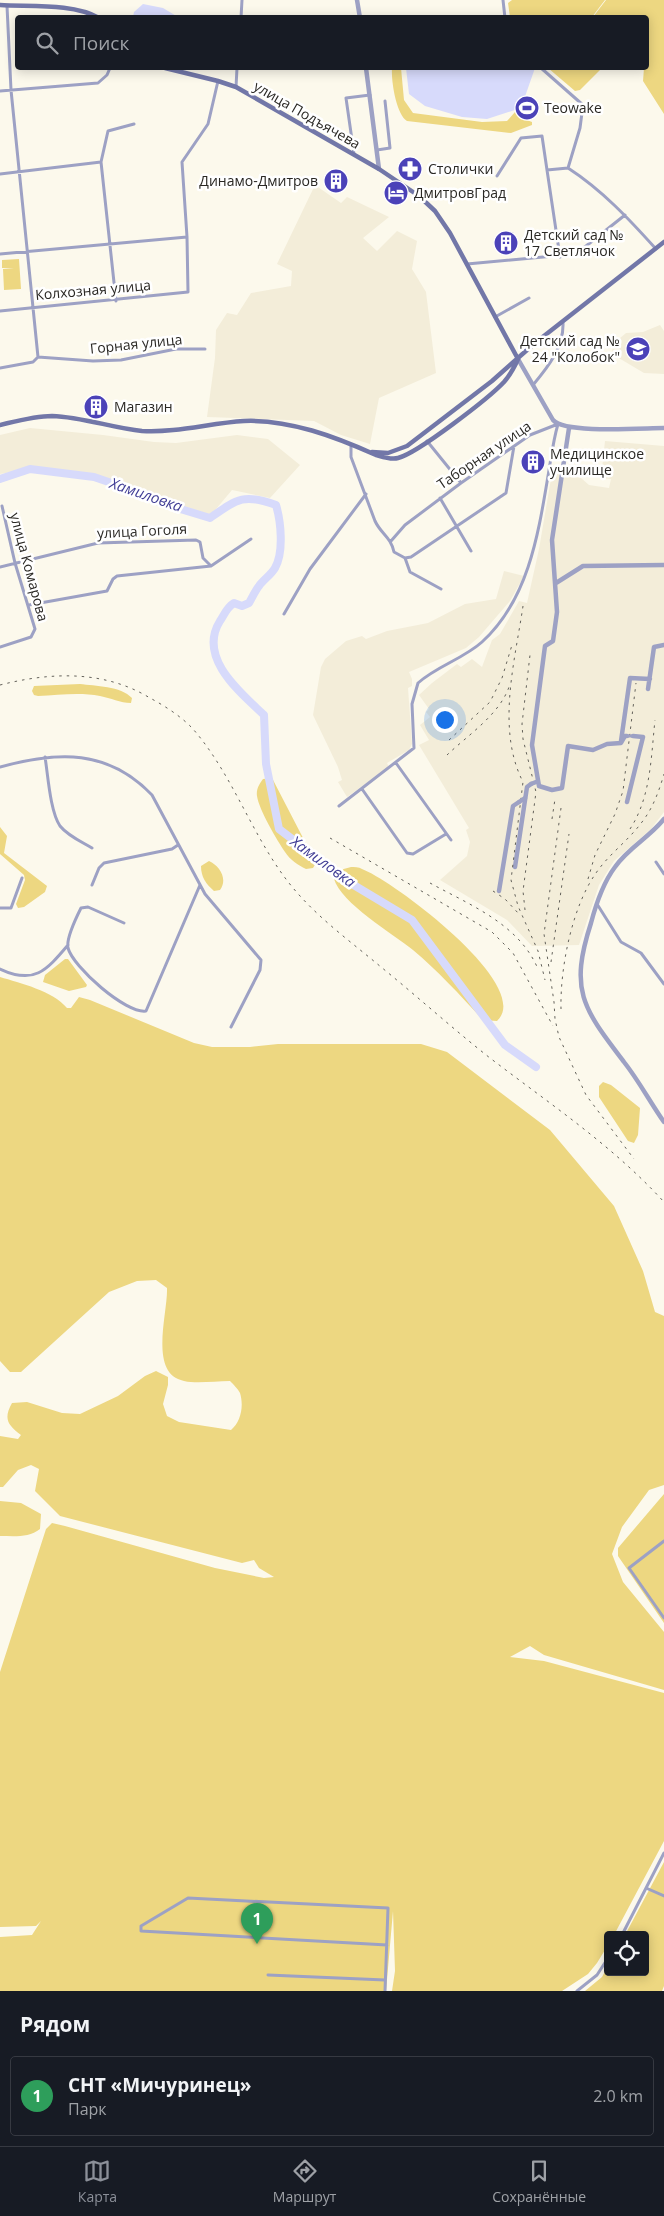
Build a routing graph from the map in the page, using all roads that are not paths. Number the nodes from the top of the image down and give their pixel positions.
1 (242, 0) edge
2 (357, 0) edge
3 (503, 0) edge
4 (6, 3) edge
5 (0, 5) edge
6 (94, 15) edge
7 (241, 15) edge
8 (360, 15) edge
9 (505, 15) edge
10 (109, 70) edge
11 (173, 70) edge
12 (238, 70) edge
13 (366, 70) edge
14 (543, 70) edge
15 (218, 81) junction
16 (236, 87) junction
17 (0, 90) edge
18 (12, 90) junction
19 (370, 95) junction
20 (385, 102) dead end
21 (134, 124) dead end
22 (377, 150) junction
23 (354, 154) junction
24 (102, 162) junction
25 (568, 168) junction
26 (379, 169) junction
27 (547, 170) junction
28 (20, 172) junction
29 (0, 174) edge
30 (497, 176) dead end
31 (625, 215) junction
32 (187, 237) junction
33 (664, 242) edge
34 (110, 243) junction
35 (656, 249) junction
36 (28, 252) junction
37 (0, 254) edge
38 (560, 257) junction
39 (467, 264) junction
40 (529, 298) dead end
41 (116, 300) junction
42 (33, 307) junction
43 (0, 311) edge
44 (494, 317) junction
45 (563, 323) junction
46 (205, 349) dead end
47 (38, 357) junction
48 (518, 359) junction
49 (0, 368) edge
50 (533, 385) junction
51 (558, 424) junction
52 (0, 425) edge
53 (569, 428) junction
54 (664, 428) edge
55 (427, 441) junction
56 (351, 445) junction
57 (514, 446) junction
58 (366, 451) junction
59 (461, 483) junction
60 (366, 493) junction
61 (440, 498) junction
62 (2, 506) dead end
63 (457, 526) junction
64 (251, 538) dead end
65 (391, 541) junction
66 (471, 551) dead end
67 (405, 558) junction
68 (15, 563) junction
69 (664, 565) edge
70 (211, 566) junction
71 (0, 567) edge
72 (556, 583) junction
73 (441, 589) dead end
74 (29, 605) junction
75 (284, 614) dead end
76 (664, 645) edge
77 (0, 647) edge
78 (650, 680) junction
79 (648, 689) dead end
80 (620, 743) junction
81 (45, 757) junction
82 (396, 763) junction
83 (0, 767) edge
84 (535, 782) junction
85 (362, 789) junction
86 (525, 798) junction
87 (627, 802) dead end
88 (339, 806) dead end
89 (664, 819) edge
90 (446, 834) junction
91 (451, 840) dead end
92 (178, 845) junction
93 (92, 848) dead end
94 (656, 862) dead end
95 (514, 867) dead end
96 (664, 874) edge
97 (22, 878) dead end
98 (92, 885) dead end
99 (200, 885) junction
100 (499, 892) dead end
101 (597, 904) junction
102 (0, 908) edge
103 (124, 923) dead end
104 (68, 945) junction
105 (0, 969) edge
106 (664, 984) edge
107 (231, 1027) dead end
108 (664, 1122) edge
109 (664, 1541) edge
110 (663, 1615) edge
111 (664, 1853) edge
112 (646, 1888) junction
113 (664, 1896) edge
114 (624, 1931) edge
115 (387, 1945) junction
116 (604, 1965) edge
117 (268, 1975) dead end
118 (386, 1980) junction
119 (385, 1991) edge
120 (577, 1991) edge

1 - 7 street
2 - 8 street
3 - 9 street
4 - 5 main road
4 - 6 main road
4 - 18 street
10 - 18 street
11 - 15 main road, улица Подъячева
12 - 16 street
13 - 19 street
14 - 25 street
15 - 16 main road, улица Подъячева
15 - 32 street
16 - 23 main road, улица Подъячева
17 - 18 street
18 - 28 street
19 - 22 street
19 - 23 street
20 - 22 street
21 - 24 street
22 - 26 street
23 - 26 main road, улица Подъячева
24 - 28 street
24 - 34 street
25 - 27 street
25 - 31 street
26 - 39 main road, улица Подъячева
27 - 30 street
27 - 38 street
28 - 29 street
28 - 36 street
31 - 35 street
31 - 38 street
32 - 34 street
32 - 41 street, Колхозная улица
33 - 35 main road
34 - 36 street
34 - 41 street
35 - 45 main road
36 - 37 street
36 - 42 street
38 - 39 street
39 - 44 main road, улица Подъячева
40 - 44 street
41 - 42 street, Колхозная улица
42 - 43 street, Колхозная улица
42 - 47 street
44 - 48 main road, улица Подъячева
45 - 48 main road
45 - 50 street
46 - 47 street, Горная улица
47 - 49 street
48 - 50 street
48 - 55 main road
48 - 58 main road
50 - 51 street
51 - 53 street
51 - 57 street, Таборная улица
51 - 82 street
52 - 56 main road
53 - 54 street
53 - 72 street
55 - 58 main road
55 - 59 street
56 - 58 main road
56 - 60 street
57 - 59 street, Таборная улица
57 - 63 street
59 - 61 street, Таборная улица
60 - 65 street
60 - 75 street
61 - 63 street
61 - 65 street, Таборная улица
62 - 68 street, улица Комарова
63 - 66 street
63 - 67 street
64 - 70 street
65 - 67 street
67 - 73 street
68 - 70 street, улица Гоголя
68 - 71 street, улица Гоголя
68 - 74 street, улица Комарова
69 - 72 street
70 - 74 street
72 - 84 street
74 - 77 street, улица Комарова
76 - 78 street
78 - 79 street
78 - 80 street
80 - 84 street
80 - 87 street
81 - 83 street
81 - 92 street
81 - 93 street
82 - 85 street
82 - 90 street
84 - 86 street
85 - 88 street
85 - 90 street
86 - 95 street
86 - 100 street, bridge
89 - 101 street
90 - 91 street
92 - 98 street
92 - 99 street
94 - 96 street
97 - 102 street
99 - 104 street
99 - 107 street
101 - 106 street
101 - 108 street
103 - 104 street
104 - 105 street
109 - 110 street
111 - 112 street
112 - 113 street
112 - 114 street
115 - 115 street
115 - 118 street
116 - 120 street
117 - 118 street
118 - 119 street

